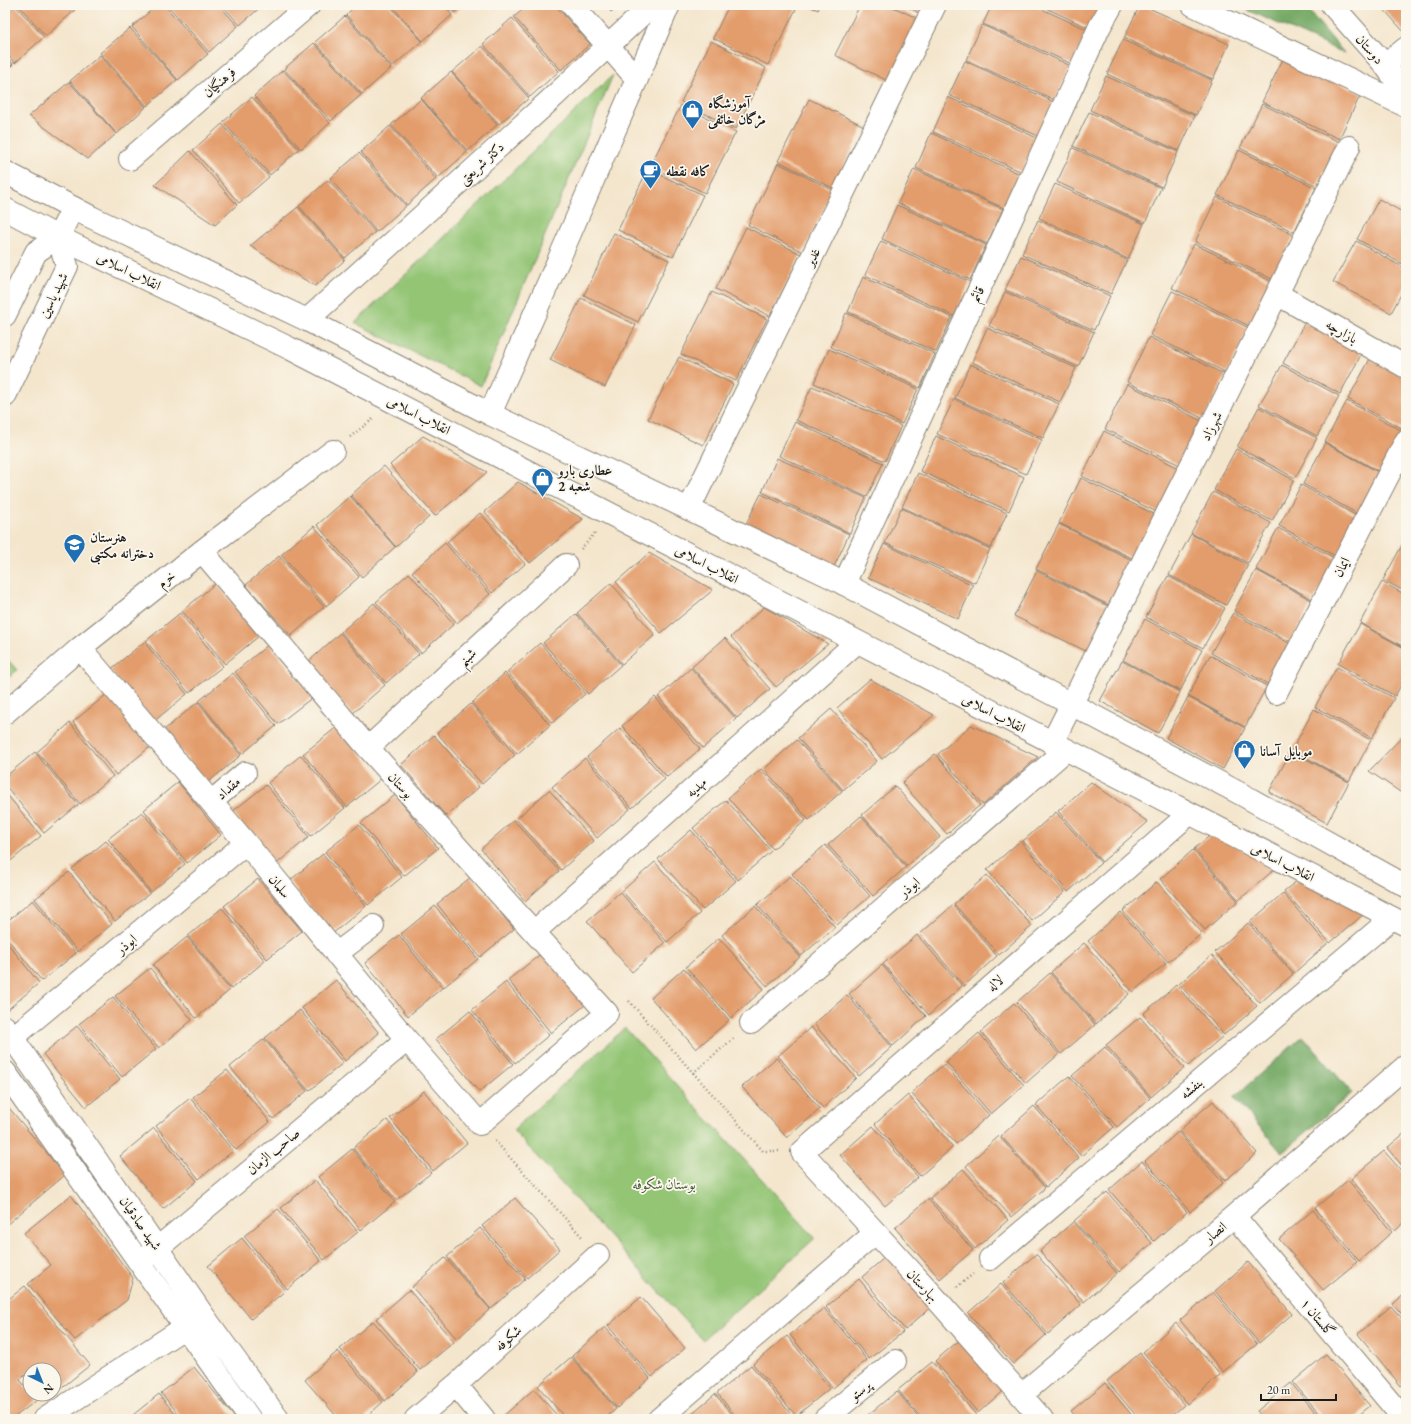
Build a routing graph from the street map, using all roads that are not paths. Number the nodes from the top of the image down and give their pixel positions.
1 (309, 5) edge
2 (572, 5) edge
3 (652, 5) edge
4 (669, 5) edge
5 (935, 5) edge
6 (1112, 5) edge
7 (1193, 5) edge
8 (1332, 5) edge
9 (608, 46) junction
10 (1406, 48) edge
11 (1385, 65) junction
12 (637, 79) junction
13 (1406, 95) edge
14 (1406, 106) edge
15 (1349, 146) dead end
16 (130, 159) dead end
17 (5, 172) edge
18 (73, 208) junction
19 (5, 209) edge
20 (58, 237) junction
21 (1277, 294) junction
22 (5, 315) edge
23 (307, 320) junction
24 (1406, 367) edge
25 (5, 396) edge
26 (490, 414) junction
27 (1406, 441) edge
28 (333, 451) road end
29 (689, 509) junction
30 (202, 551) junction
31 (566, 565) road end
32 (844, 584) junction
33 (857, 642) junction
34 (80, 648) junction
35 (1276, 693) dead end
36 (1071, 704) junction
37 (5, 713) edge
38 (1059, 747) junction
39 (368, 748) junction
40 (245, 773) dead end
41 (211, 802) junction
42 (1189, 814) junction
43 (246, 843) junction
44 (1406, 886) edge
45 (1399, 921) edge
46 (373, 926) dead end
47 (534, 932) junction
48 (336, 954) junction
49 (751, 1023) road end
50 (8, 1036) edge
51 (407, 1040) junction
52 (1406, 1066) edge
53 (5, 1072) edge
54 (480, 1124) joint
55 (802, 1152) joint
56 (1234, 1216) junction
57 (875, 1233) junction
58 (158, 1248) junction
59 (598, 1255) road end
60 (990, 1259) road end
61 (140, 1263) junction
62 (203, 1315) junction
63 (185, 1328) junction
64 (895, 1361) dead end
65 (456, 1385) junction
66 (1021, 1395) junction
67 (1403, 1417) edge
68 (45, 1419) edge
69 (250, 1419) edge
70 (278, 1419) edge
71 (416, 1419) edge
72 (484, 1419) edge
73 (659, 1419) edge
74 (825, 1419) edge
75 (1042, 1419) edge

1 - 16 street, فرهنگیان
2 - 9 street
3 - 9 street, دکتر شریعتی
4 - 12 street
5 - 29 street, غدیر
6 - 32 street, قائم
7 - 14 street
8 - 11 street, دوستان
9 - 12 street
9 - 23 street, دکتر شریعتی
10 - 11 street
11 - 13 street, دوستان
12 - 26 street
15 - 21 street, شهرزاد
17 - 18 street
18 - 20 street
18 - 23 street
19 - 20 street, انقلاب اسلامی
20 - 22 street
20 - 25 street, شهید یاسین
20 - 33 street, انقلاب اسلامی
21 - 24 street, بازارچه
21 - 36 street, شهرزاد
23 - 26 street
26 - 29 street
27 - 35 street, ایمان
28 - 30 street, خرم
29 - 32 street
30 - 34 street, خرم
30 - 39 street, بوستان
31 - 39 street, شبنم
32 - 36 street
33 - 38 street, انقلاب اسلامی
33 - 47 street, مهدیه
34 - 37 street, خرم
34 - 41 street, سلمان
36 - 38 street, شهرزاد
36 - 44 street
38 - 42 street, انقلاب اسلامی
38 - 49 street, ابوذر
39 - 47 street, بوستان
40 - 41 street, مقداد
41 - 43 street, سلمان
42 - 45 street, انقلاب اسلامی
42 - 55 street, لاله
43 - 48 street, سلمان
43 - 50 street, ابوذر
45 - 60 street, بنفشه
46 - 48 street
47 - 54 street, بوستان
48 - 51 street, سلمان
50 - 58 street, شهید صادقیان
51 - 54 street, سلمان
51 - 58 street, صاحب الزمان
52 - 56 street, انصار
53 - 61 street, شهید صادقیان
55 - 57 street, بهارستان
56 - 66 street, انصار
56 - 67 street, گلستان ۱
57 - 66 street, بهارستان
57 - 73 street
58 - 61 street, صاحب الزمان
58 - 62 street, شهید صادقیان
59 - 65 street, شکوفه
61 - 63 street, شهید صادقیان
62 - 63 street
62 - 70 street, شهید صادقیان
63 - 68 street
63 - 69 street, شهید صادقیان
64 - 74 street, پرستو
65 - 71 street, شکوفه
65 - 72 street
66 - 75 street, بهارستان

